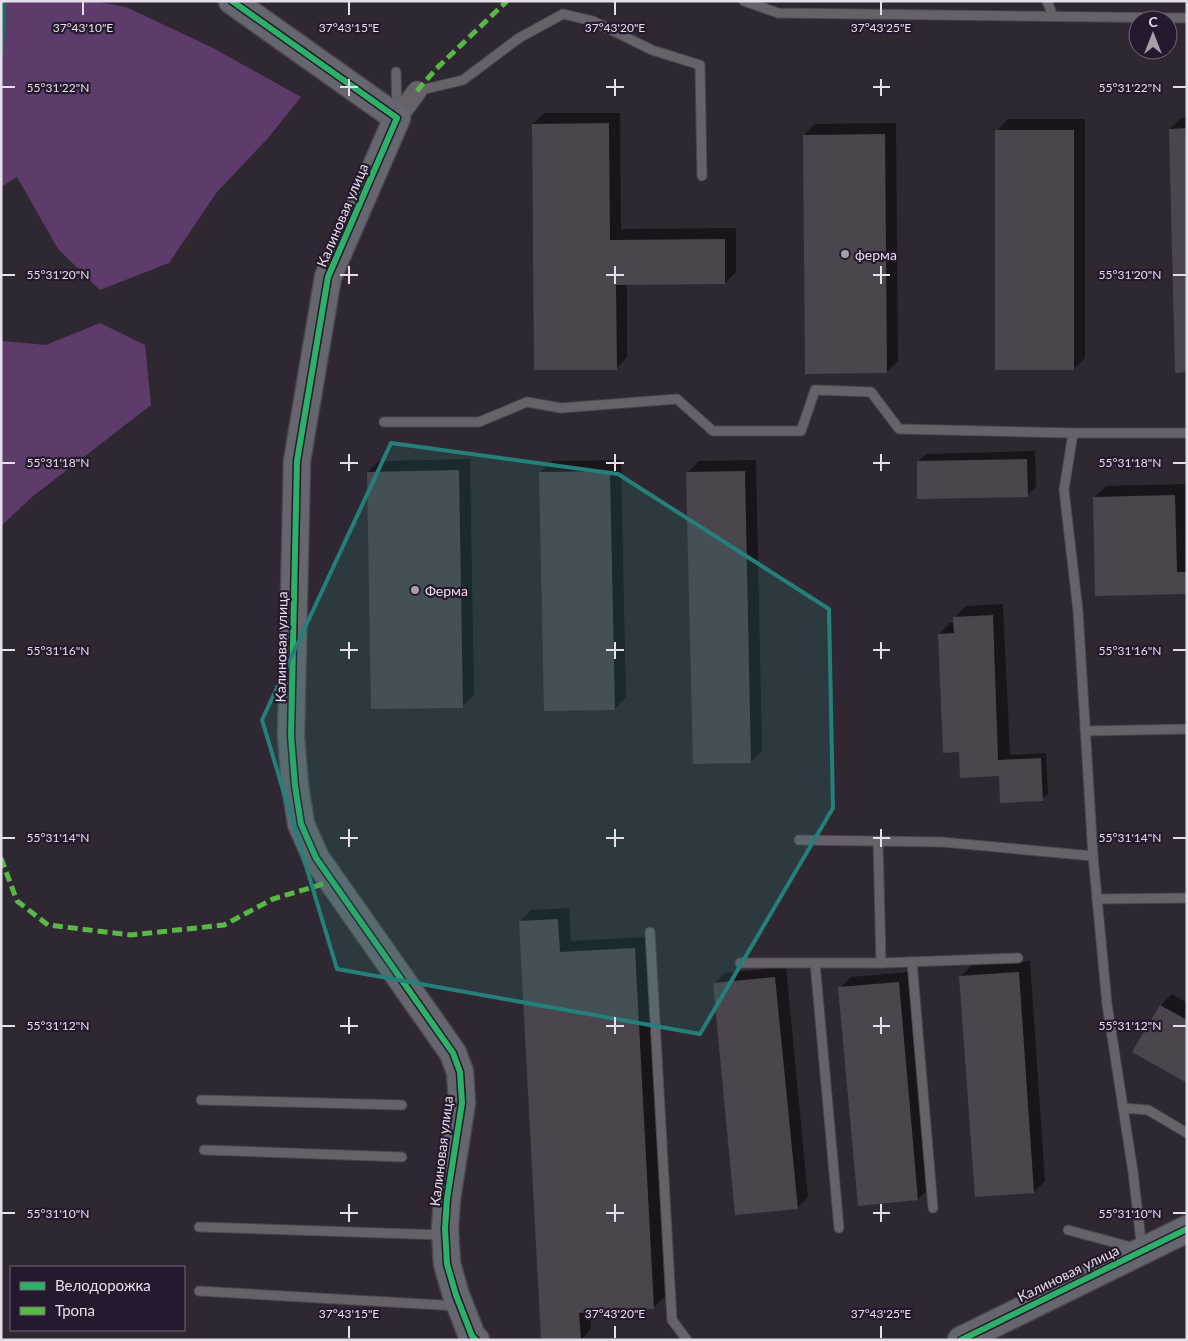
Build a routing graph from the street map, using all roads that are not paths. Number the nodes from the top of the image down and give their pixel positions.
1 (232, 1) edge
2 (744, 1) edge
3 (1047, 1) edge
4 (1053, 16) junction
5 (1187, 18) edge
6 (396, 72) dead end
7 (417, 91) joint
8 (398, 118) junction
9 (702, 176) dead end
10 (384, 422) dead end
11 (1073, 433) junction
12 (1187, 433) edge
13 (1187, 729) edge
14 (1085, 731) junction
15 (799, 840) dead end
16 (878, 841) junction
17 (1093, 856) junction
18 (1187, 898) edge
19 (1097, 899) junction
20 (650, 932) dead end
21 (1018, 958) dead end
22 (912, 962) junction
23 (740, 963) dead end
24 (815, 963) junction
25 (882, 963) junction
26 (201, 1100) dead end
27 (402, 1105) dead end
28 (1123, 1108) junction
29 (1187, 1133) edge
30 (204, 1150) dead end
31 (402, 1157) dead end
32 (933, 1208) dead end
33 (199, 1227) dead end
34 (838, 1228) dead end
35 (1187, 1229) edge
36 (1068, 1230) dead end
37 (445, 1235) junction
38 (1142, 1250) junction
39 (199, 1291) dead end
40 (460, 1306) junction
41 (476, 1340) edge
42 (687, 1340) edge
43 (961, 1340) edge

1 - 8 street
2 - 4 lane
3 - 4 lane
4 - 5 lane
6 - 8 lane
7 - 8 street
7 - 9 lane
8 - 37 street, Калиновая улица
10 - 11 lane
11 - 12 lane
11 - 14 lane
13 - 14 lane
14 - 17 lane
15 - 16 lane
16 - 17 lane
16 - 25 lane
17 - 19 lane
18 - 19 lane
19 - 28 lane
20 - 42 lane
21 - 22 lane
22 - 25 lane
22 - 32 lane
23 - 24 lane
24 - 25 lane
24 - 34 lane
26 - 27 lane
28 - 29 lane
28 - 38 lane
30 - 31 lane
33 - 37 lane
35 - 38 street, Калиновая улица
36 - 38 lane
37 - 40 street, Калиновая улица
38 - 43 street, Калиновая улица
39 - 40 lane
40 - 41 street, Калиновая улица

